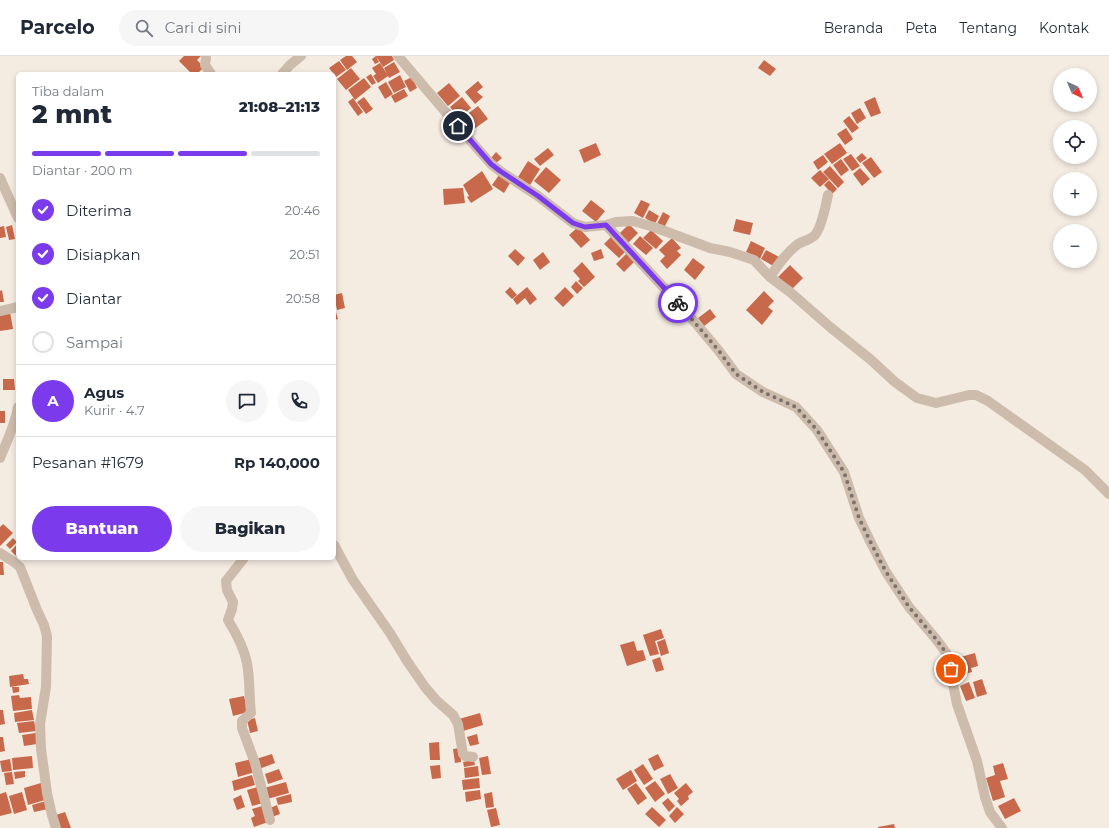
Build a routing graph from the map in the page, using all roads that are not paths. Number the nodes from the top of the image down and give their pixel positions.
1 (301, 56) edge
2 (398, 56) edge
3 (206, 58) dead end
4 (210, 72) edge
5 (284, 72) edge
6 (0, 178) edge
7 (3, 193) edge
8 (828, 195) dead end
9 (16, 215) edge
10 (606, 225) junction
11 (770, 277) junction
12 (16, 307) edge
13 (0, 311) edge
14 (16, 418) edge
15 (0, 458) edge
16 (1109, 494) edge
17 (336, 549) edge
18 (0, 553) edge
19 (242, 560) edge
20 (473, 757) dead end
21 (270, 820) dead end
22 (56, 828) edge
23 (1002, 828) edge

1 - 5 street
2 - 10 street
3 - 4 street
6 - 7 street
7 - 9 street
8 - 11 street
10 - 11 street
10 - 23 street
11 - 16 street
12 - 13 street
14 - 15 street
17 - 20 street
18 - 22 street
19 - 21 street

